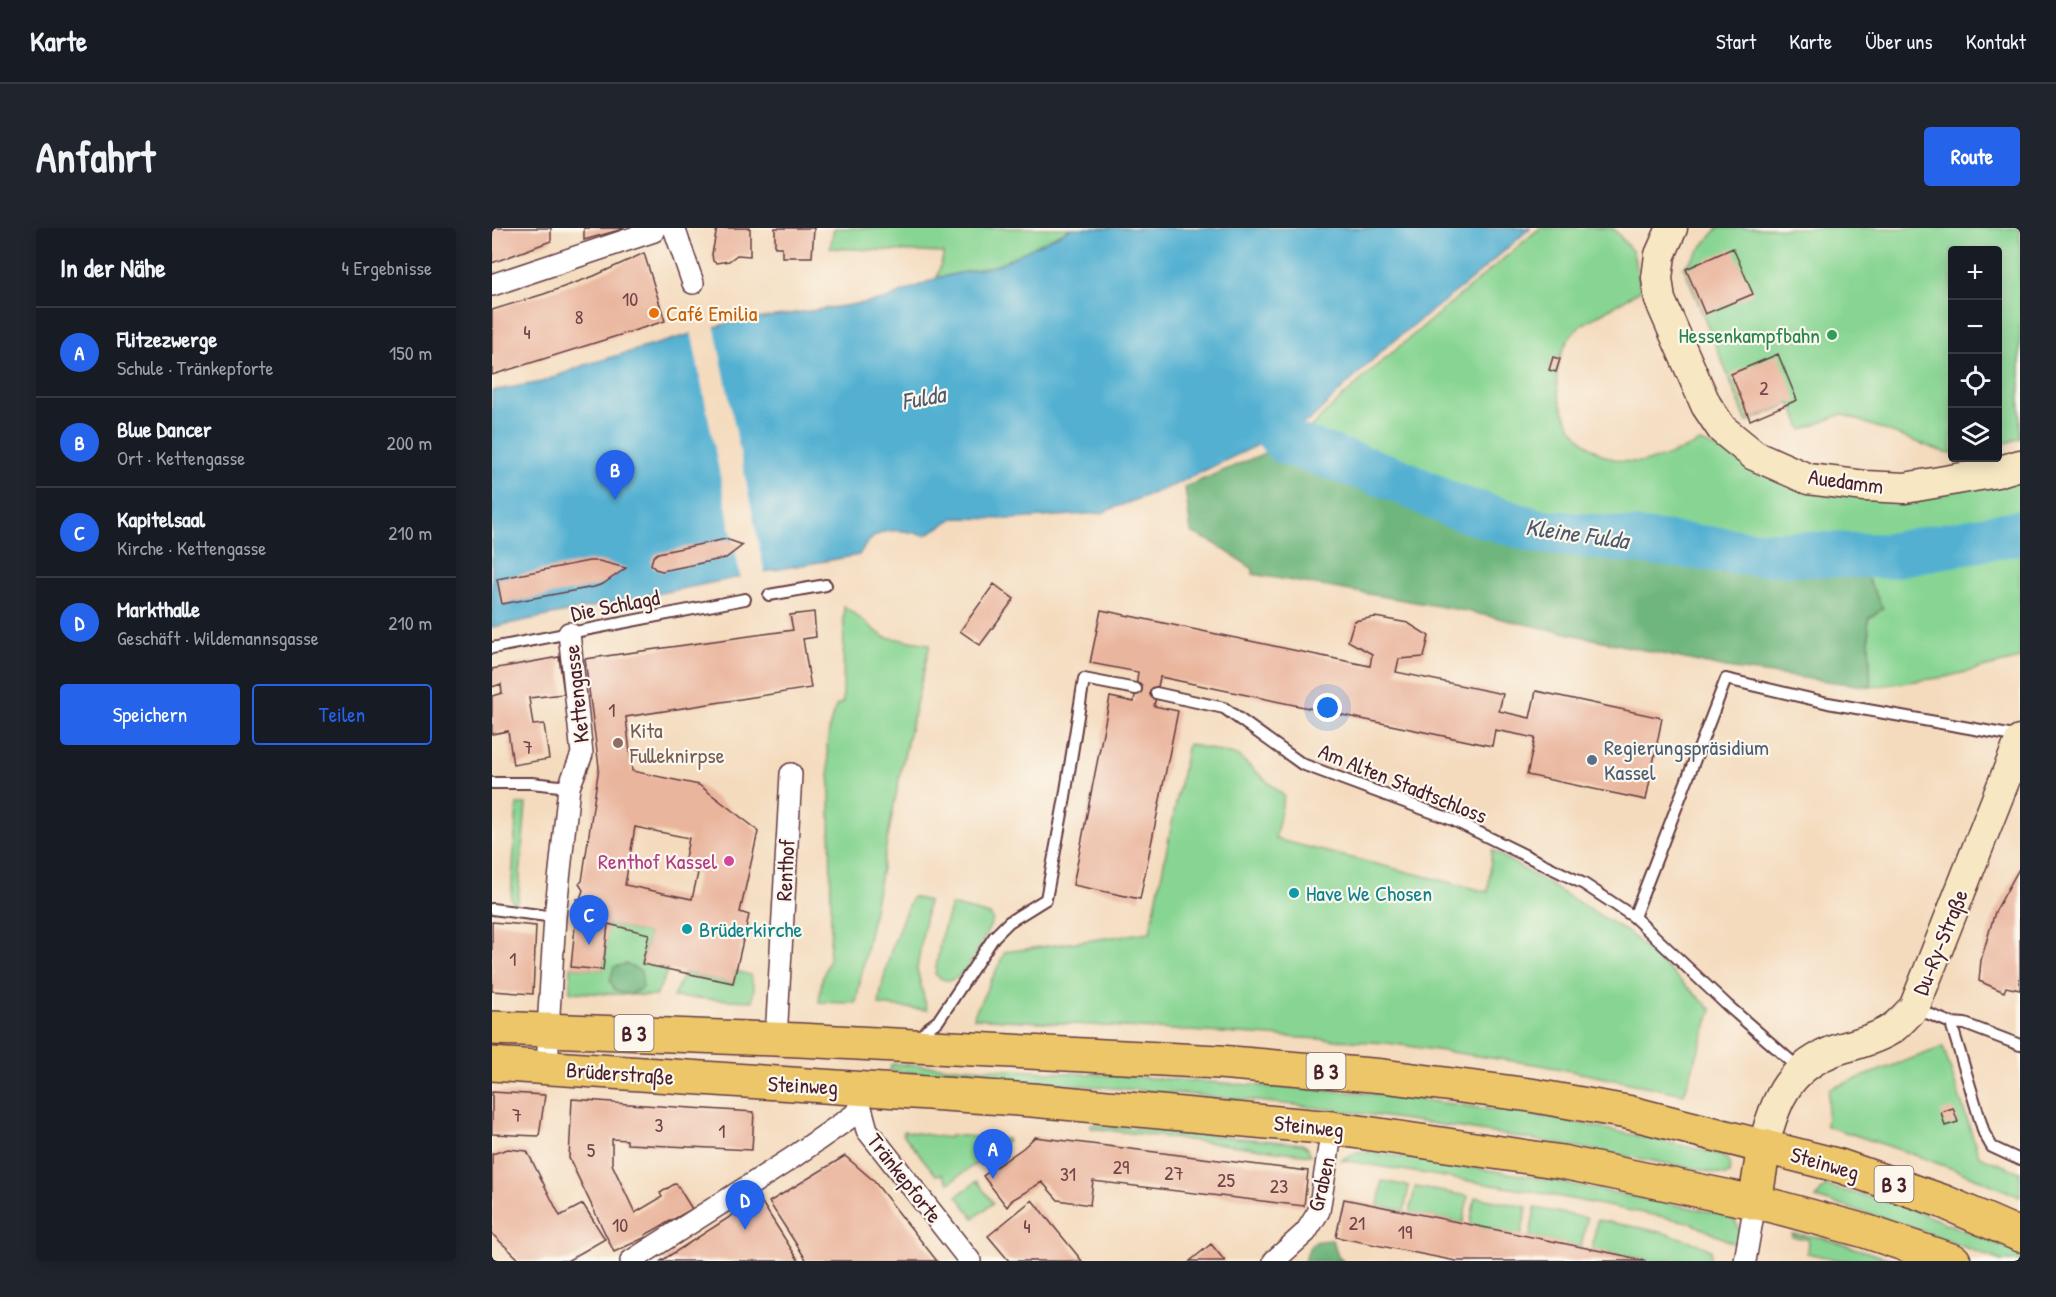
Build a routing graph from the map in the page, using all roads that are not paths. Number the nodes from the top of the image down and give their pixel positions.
1 (655, 228) edge
2 (674, 228) edge
3 (1672, 228) edge
4 (693, 283) dead end
5 (492, 285) edge
6 (2020, 465) edge
7 (826, 585) dead end
8 (769, 595) dead end
9 (745, 600) dead end
10 (569, 633) junction
11 (492, 648) edge
12 (1136, 689) dead end
13 (1156, 693) dead end
14 (2020, 739) edge
15 (791, 774) dead end
16 (492, 783) edge
17 (569, 787) junction
18 (492, 909) edge
19 (555, 917) junction
20 (1635, 917) junction
21 (1914, 1008) junction
22 (1951, 1023) junction
23 (492, 1028) edge
24 (548, 1029) junction
25 (776, 1039) junction
26 (2020, 1044) edge
27 (896, 1045) junction
28 (492, 1064) edge
29 (548, 1068) junction
30 (1800, 1069) junction
31 (749, 1083) joint
32 (859, 1099) junction
33 (1332, 1128) junction
34 (1764, 1146) junction
35 (2020, 1160) edge
36 (1755, 1203) junction
37 (2020, 1235) edge
38 (1281, 1259) edge
39 (631, 1261) edge
40 (970, 1261) edge
41 (1745, 1261) edge
42 (1954, 1261) edge

1 - 5 street
2 - 4 street
3 - 6 street, Auedamm
7 - 8 lane
9 - 10 lane, Die Schlagd
10 - 11 lane, Die Schlagd
10 - 17 street, Kettengasse
12 - 27 lane
13 - 20 lane, Am Alten Stadtschloss
14 - 20 lane
14 - 21 street, Du-Ry-Straße
15 - 25 street, Renthof
16 - 17 lane
17 - 19 street, Kettengasse
18 - 19 lane
19 - 24 street, Kettengasse
20 - 30 lane, Am Alten Stadtschloss
21 - 22 lane
21 - 30 street, Du-Ry-Straße
22 - 26 lane
22 - 35 lane
23 - 24 main road, Brüderstraße / B 3
24 - 25 main road, Brüderstraße / B 3
24 - 29 street, Kettengasse
25 - 27 main road, Steinweg / B 3
27 - 32 main road, Steinweg
27 - 34 main road, Steinweg / B 3
28 - 29 main road, Brüderstraße / B 3
29 - 31 main road, Brüderstraße / B 3
30 - 34 street, Du-Ry-Straße
31 - 32 main road, Steinweg / B 3
32 - 33 main road, Steinweg / B 3
32 - 39 street
32 - 40 street, Tränkepforte
33 - 36 main road, Steinweg / B 3
33 - 38 street, Graben
34 - 36 main road, Steinweg
34 - 37 main road, Steinweg / B 3
36 - 41 street
36 - 42 main road, Steinweg / B 3

